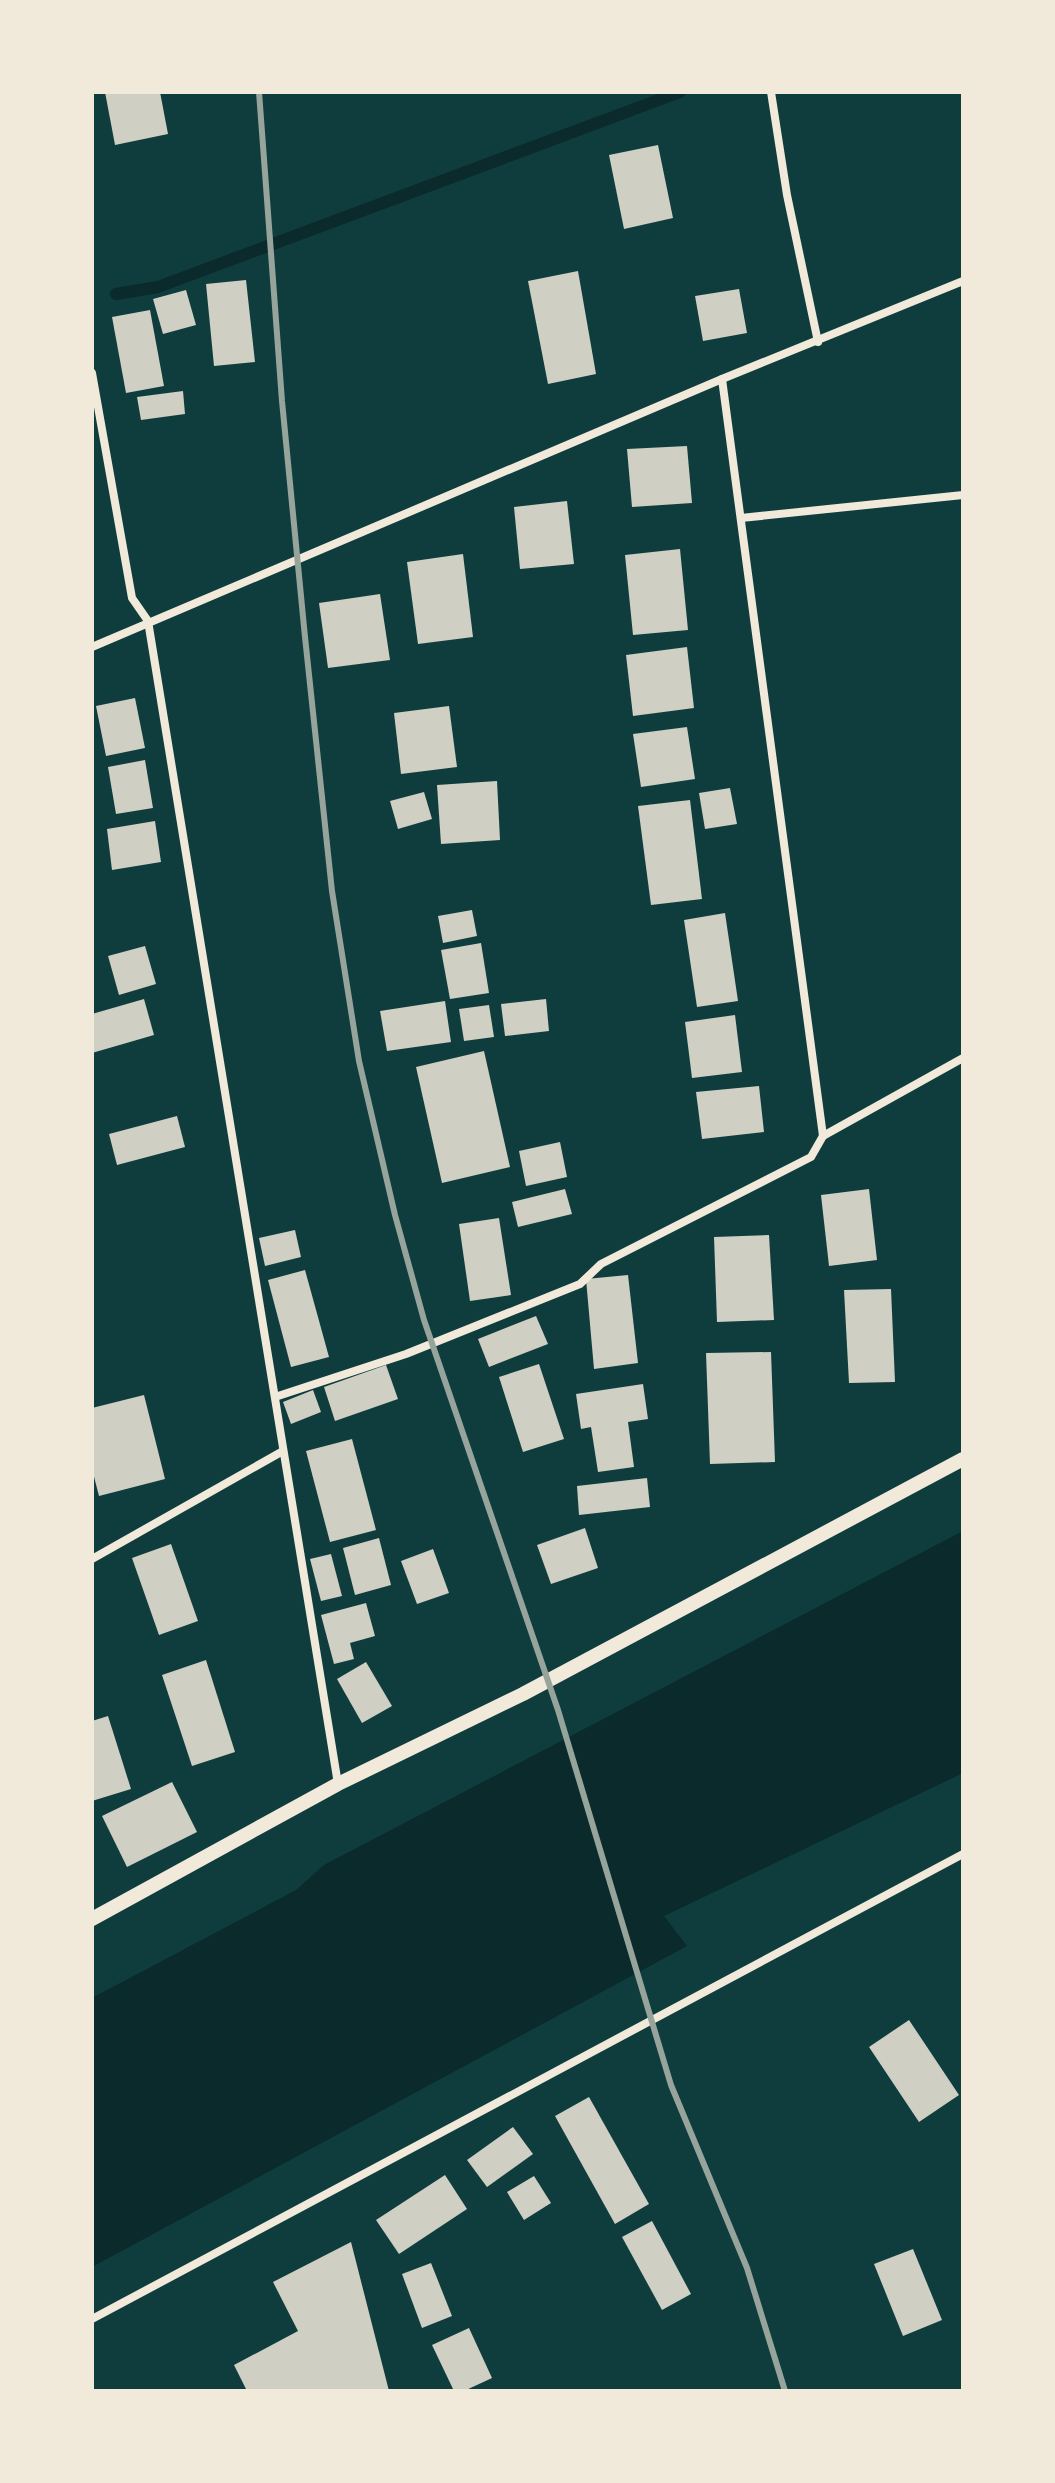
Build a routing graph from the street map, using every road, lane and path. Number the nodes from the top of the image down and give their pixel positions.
1 (771, 92) edge
2 (963, 281) edge
3 (818, 342) junction
4 (92, 373) edge
5 (722, 379) junction
6 (963, 495) edge
7 (741, 518) junction
8 (148, 621) junction
9 (92, 647) edge
10 (963, 1058) edge
11 (823, 1136) junction
12 (275, 1397) junction
13 (283, 1451) junction
14 (963, 1459) edge
15 (92, 1559) edge
16 (338, 1784) junction
17 (963, 1854) edge
18 (92, 1919) edge
19 (92, 2319) edge

1 - 3 street
2 - 3 street
3 - 5 street
4 - 8 street
5 - 7 street
5 - 8 street
6 - 7 street
7 - 11 street
8 - 9 street
8 - 12 street
10 - 11 street
11 - 12 street
12 - 13 street
13 - 15 street
13 - 16 street
14 - 16 street
16 - 18 street
17 - 19 street

